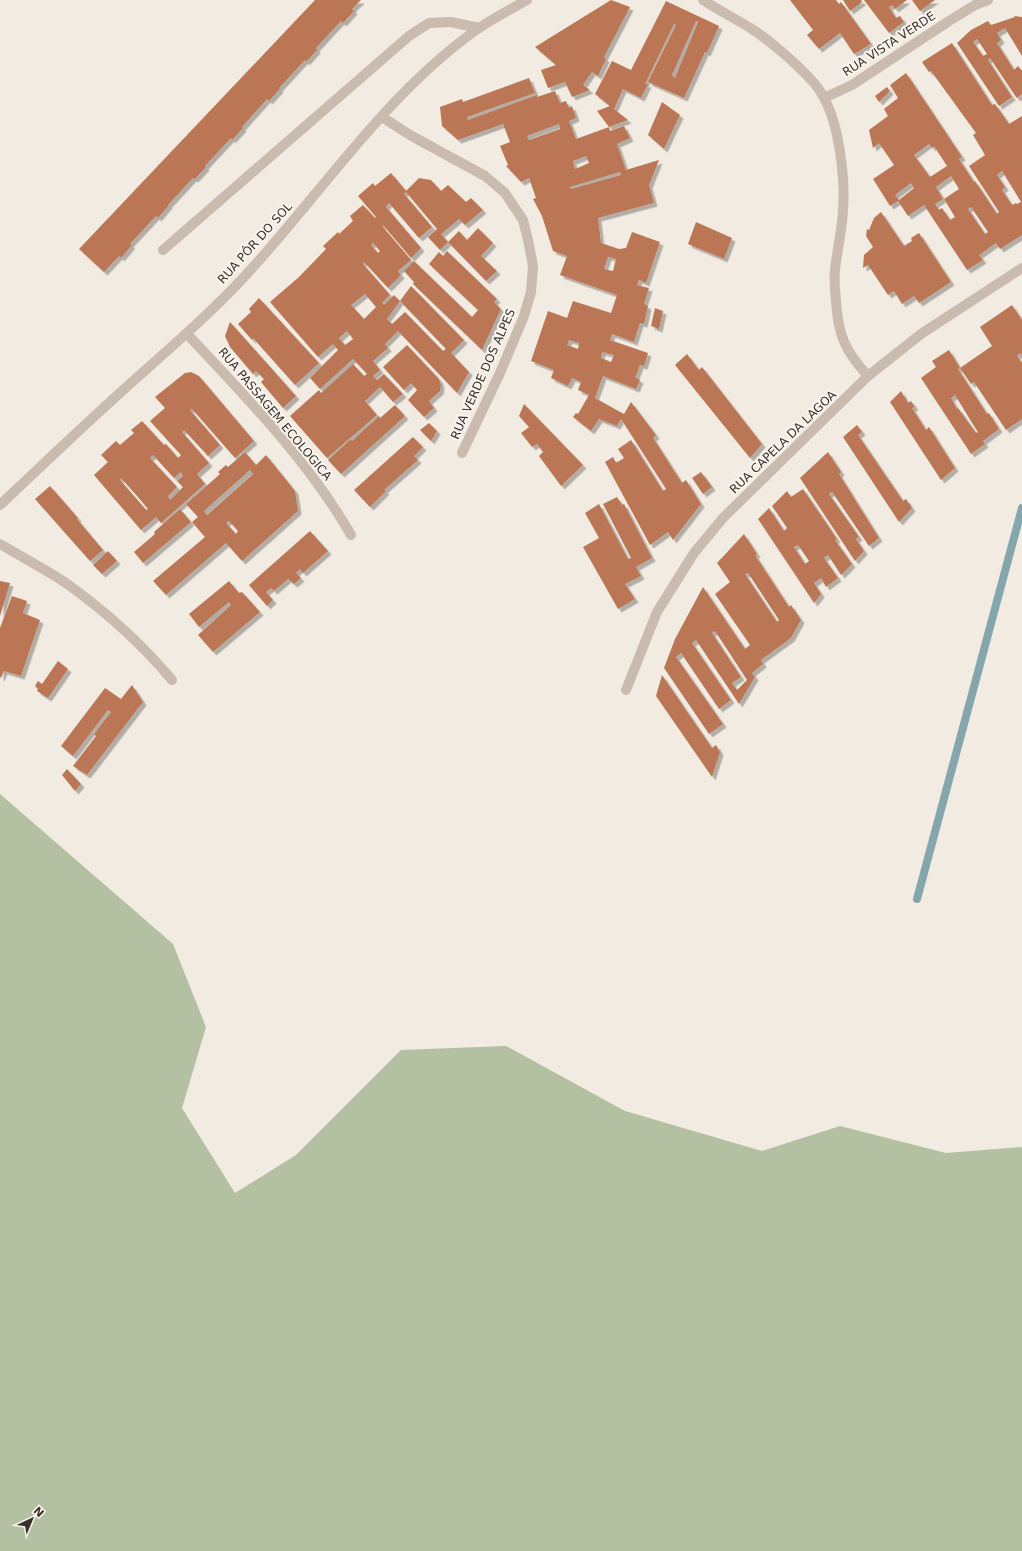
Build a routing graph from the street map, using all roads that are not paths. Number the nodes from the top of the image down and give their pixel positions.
1 (527, 0) edge
2 (703, 0) edge
3 (988, 0) edge
4 (480, 28) junction
5 (824, 98) junction
6 (382, 117) junction
7 (163, 250) dead end
8 (1022, 268) edge
9 (188, 334) junction
10 (868, 376) junction
11 (462, 453) dead end
12 (0, 505) edge
13 (351, 535) dead end
14 (0, 544) edge
15 (172, 680) dead end
16 (626, 690) dead end

1 - 4 street, RUA PÔR DO SOL
2 - 5 street
3 - 5 street, RUA VISTA VERDE
4 - 6 street, RUA PÔR DO SOL
4 - 7 street
5 - 10 street
6 - 9 street, RUA PÔR DO SOL
6 - 11 street, RUA VERDE DOS ALPES
8 - 10 street, RUA CAPELA DA LAGOA
9 - 12 street, RUA PÔR DO SOL
9 - 13 street, RUA PASSAGEM ECOLOGICA
10 - 16 street, RUA CAPELA DA LAGOA
14 - 15 street

